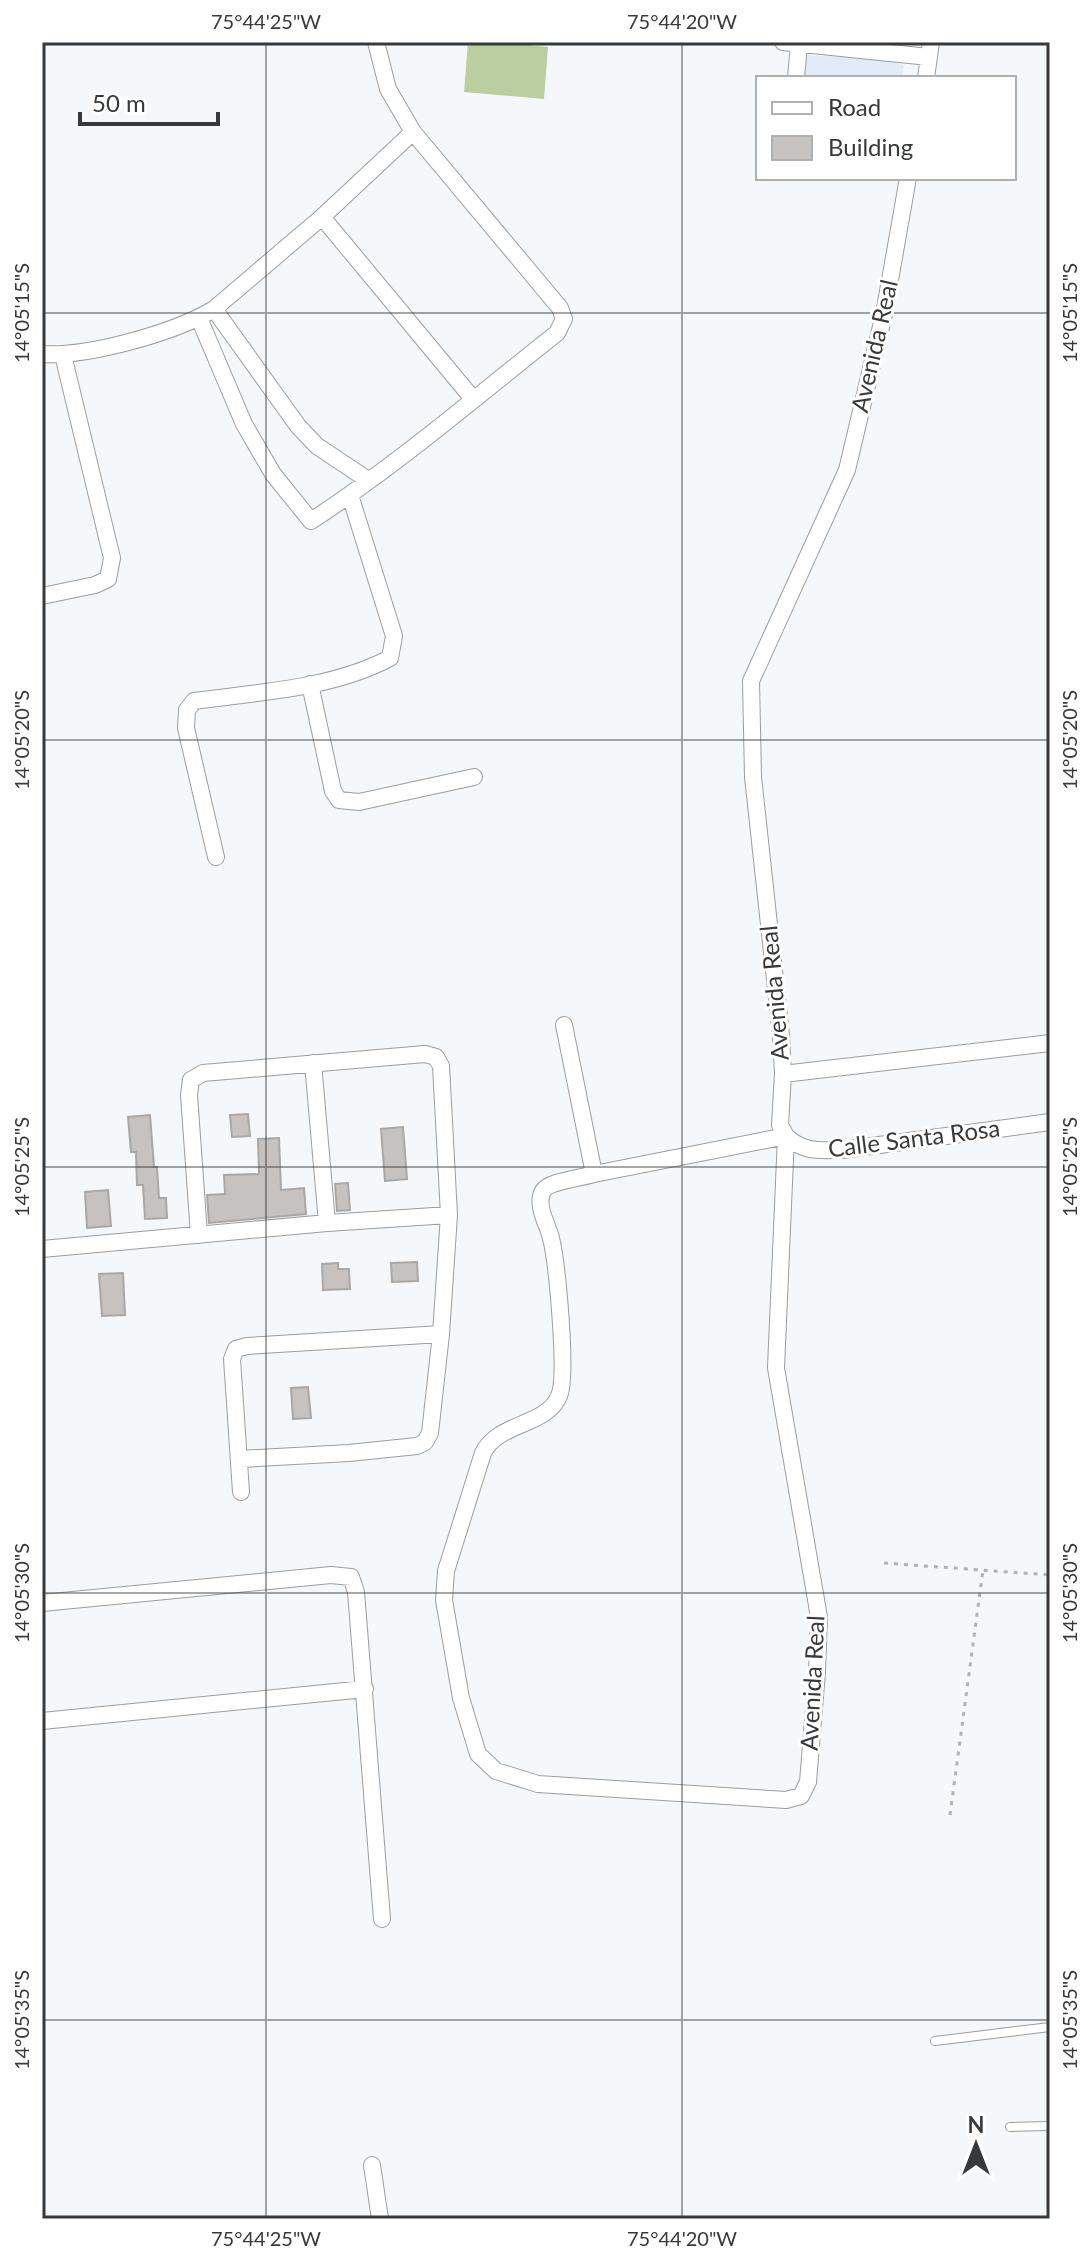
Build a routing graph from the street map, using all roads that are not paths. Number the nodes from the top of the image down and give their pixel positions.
1 (376, 42) edge
2 (791, 43) edge
3 (930, 49) edge
4 (796, 76) edge
5 (926, 76) edge
6 (413, 132) junction
7 (908, 180) edge
8 (322, 217) junction
9 (214, 309) junction
10 (199, 318) junction
11 (42, 354) edge
12 (63, 355) junction
13 (473, 399) junction
14 (368, 480) junction
15 (350, 495) junction
16 (42, 596) edge
17 (310, 684) junction
18 (474, 777) dead end
19 (216, 857) dead end
20 (564, 1025) dead end
21 (1050, 1043) edge
22 (313, 1063) junction
23 (783, 1074) junction
24 (1050, 1122) edge
25 (786, 1136) junction
26 (594, 1174) junction
27 (449, 1215) junction
28 (327, 1223) junction
29 (199, 1235) junction
30 (42, 1249) edge
31 (441, 1334) junction
32 (240, 1459) junction
33 (241, 1492) dead end
34 (42, 1603) edge
35 (365, 1689) junction
36 (42, 1721) edge
37 (382, 1919) dead end
38 (1050, 2027) edge
39 (935, 2041) dead end
40 (1050, 2126) edge
41 (1010, 2127) dead end
42 (372, 2165) dead end
43 (380, 2219) edge

1 - 6 street
2 - 3 street
2 - 4 street
3 - 5 street
6 - 8 street
6 - 13 street
7 - 23 street, Avenida Real
8 - 9 street
8 - 13 street
9 - 10 street
9 - 14 street
10 - 12 street
10 - 15 street
11 - 12 street
12 - 16 street
13 - 14 street
14 - 15 street
15 - 17 street
17 - 18 street
17 - 19 street
20 - 26 street
21 - 23 street
22 - 27 street
22 - 28 street
22 - 29 street
23 - 25 street, Avenida Real
24 - 25 street, Calle Santa Rosa
25 - 26 street
25 - 26 street, Avenida Real
27 - 28 street
27 - 31 street
28 - 29 street
29 - 30 street
31 - 32 street
31 - 32 street
32 - 33 street
34 - 35 street
35 - 36 street
35 - 37 street
38 - 39 lane
40 - 41 lane
42 - 43 street

